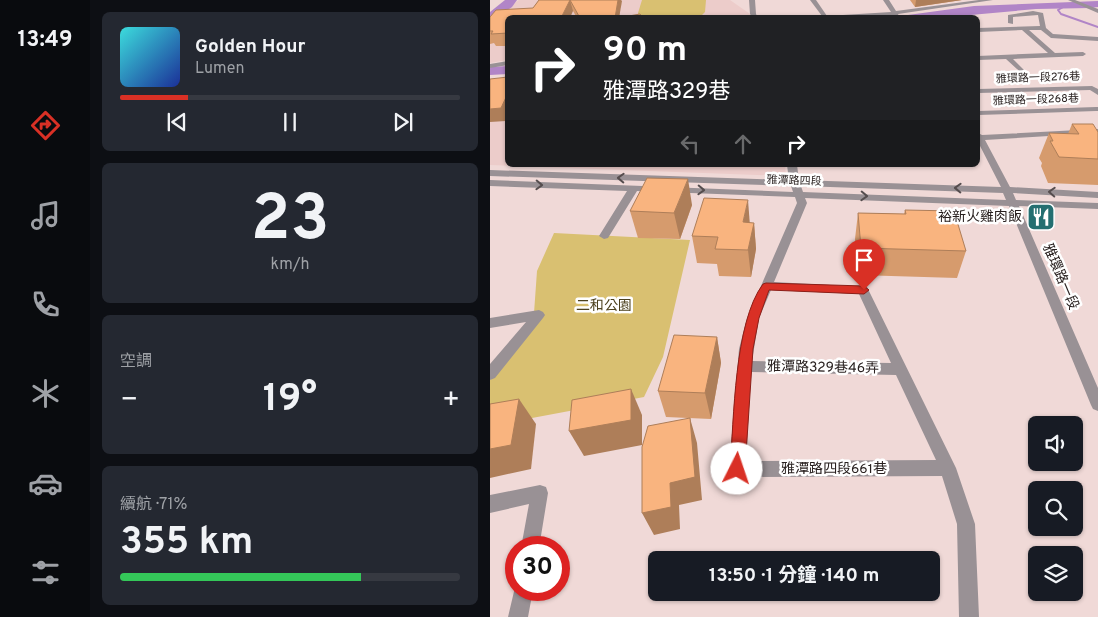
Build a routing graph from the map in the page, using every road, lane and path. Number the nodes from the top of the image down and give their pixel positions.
1 (752, 0) edge
2 (813, 0) edge
3 (886, 0) edge
4 (990, 0) edge
5 (1071, 0) edge
6 (1096, 10) edge
7 (754, 15) edge
8 (821, 15) edge
9 (896, 15) edge
10 (903, 15) edge
11 (1011, 23) dead end
12 (1023, 28) junction
13 (1043, 28) junction
14 (980, 30) edge
15 (1098, 39) edge
16 (1084, 54) dead end
17 (1053, 55) junction
18 (1008, 57) junction
19 (980, 58) edge
20 (505, 64) edge
21 (490, 66) edge
22 (1028, 77) dead end
23 (980, 91) edge
24 (1098, 93) edge
25 (1096, 109) dead end
26 (980, 113) edge
27 (1098, 131) edge
28 (980, 136) edge
29 (980, 140) edge
30 (792, 167) edge
31 (490, 173) edge
32 (490, 183) edge
33 (634, 188) junction
34 (798, 189) junction
35 (1009, 195) junction
36 (1098, 195) edge
37 (1098, 206) edge
38 (604, 236) dead end
39 (766, 286) junction
40 (490, 323) edge
41 (745, 366) junction
42 (900, 369) junction
43 (490, 374) edge
44 (1098, 405) edge
45 (948, 468) junction
46 (490, 504) edge
47 (532, 536) edge
48 (521, 601) edge
49 (518, 617) edge
50 (969, 617) edge

1 - 7 street
2 - 8 street
3 - 9 street
4 - 10 street
5 - 6 street
11 - 13 street
12 - 13 street
12 - 14 street
12 - 17 street
13 - 15 street
16 - 17 street
17 - 18 street
18 - 19 street
18 - 22 street
20 - 21 street
23 - 24 street, 雅環路一段276巷
25 - 26 street, 雅環路一段268巷
27 - 28 street
29 - 35 street, 雅環路一段
30 - 34 street
34 -> 31 street, 雅潭路四段
32 -> 33 street, 雅潭路四段
33 -> 34 street, 雅潭路四段
33 - 38 street
34 - 35 street, 雅潭路四段
34 - 39 street, 雅潭路四段661巷
36 -> 35 street, 雅潭路四段
35 - 37 street, 雅潭路四段
35 - 44 street, 雅環路一段
39 - 41 street, 雅潭路四段661巷
39 - 42 street
40 - 43 street
41 - 42 street, 雅潭路329巷46弄
41 - 45 street, 雅潭路四段661巷
42 - 45 street
45 - 50 street
46 - 47 street
48 - 49 street

